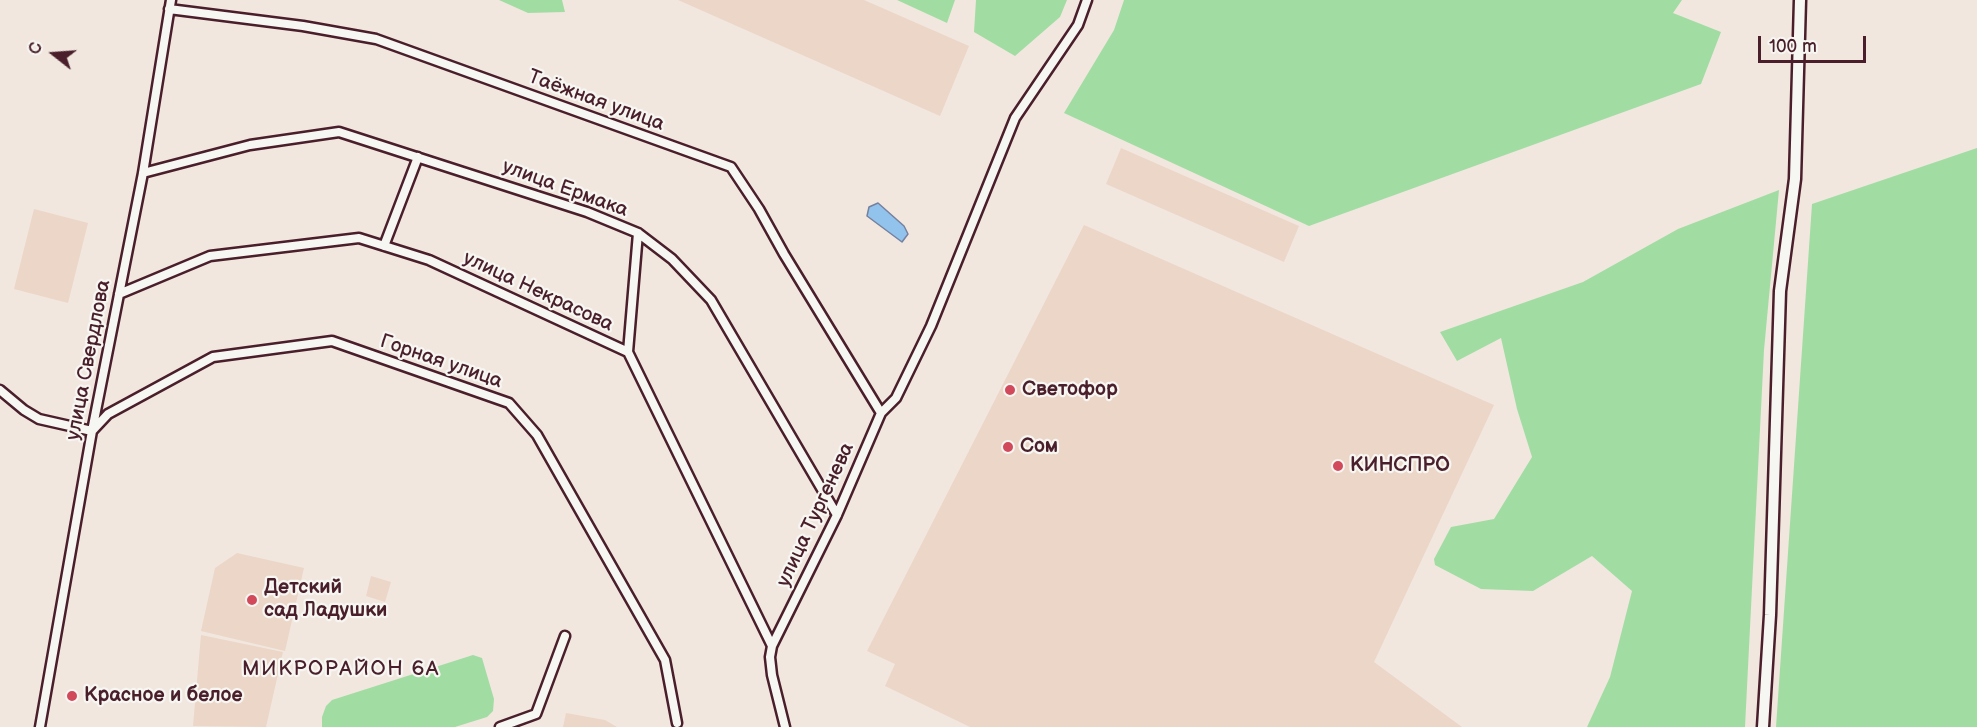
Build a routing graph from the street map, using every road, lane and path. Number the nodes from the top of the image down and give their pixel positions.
1 (1087, 0) edge
2 (1800, 0) edge
3 (170, 5) edge
4 (418, 157) junction
5 (143, 173) junction
6 (638, 233) junction
7 (384, 246) junction
8 (119, 294) junction
9 (628, 352) junction
10 (0, 390) edge
11 (881, 413) junction
12 (92, 430) junction
13 (837, 515) junction
14 (565, 636) dead end
15 (772, 646) junction
16 (677, 723) dead end
17 (40, 727) edge
18 (500, 727) edge
19 (785, 727) edge
20 (1763, 727) edge

1 - 11 street, улица Тургенева
2 - 20 main road
3 - 5 street, улица Свердлова
3 - 11 street, Таёжная улица
4 - 5 street, улица Ермака
4 - 6 street, улица Ермака
4 - 7 street
5 - 8 street, улица Свердлова
6 - 9 street
6 - 13 street, улица Ермака
7 - 8 street, улица Некрасова
7 - 9 street, улица Некрасова
8 - 12 street, улица Свердлова
9 - 15 street, улица Некрасова
10 - 12 street
11 - 13 street, улица Тургенева
12 - 16 street, Горная улица
12 - 17 street, улица Свердлова
13 - 15 street, улица Тургенева
14 - 18 street
15 - 19 street, улица Тургенева

